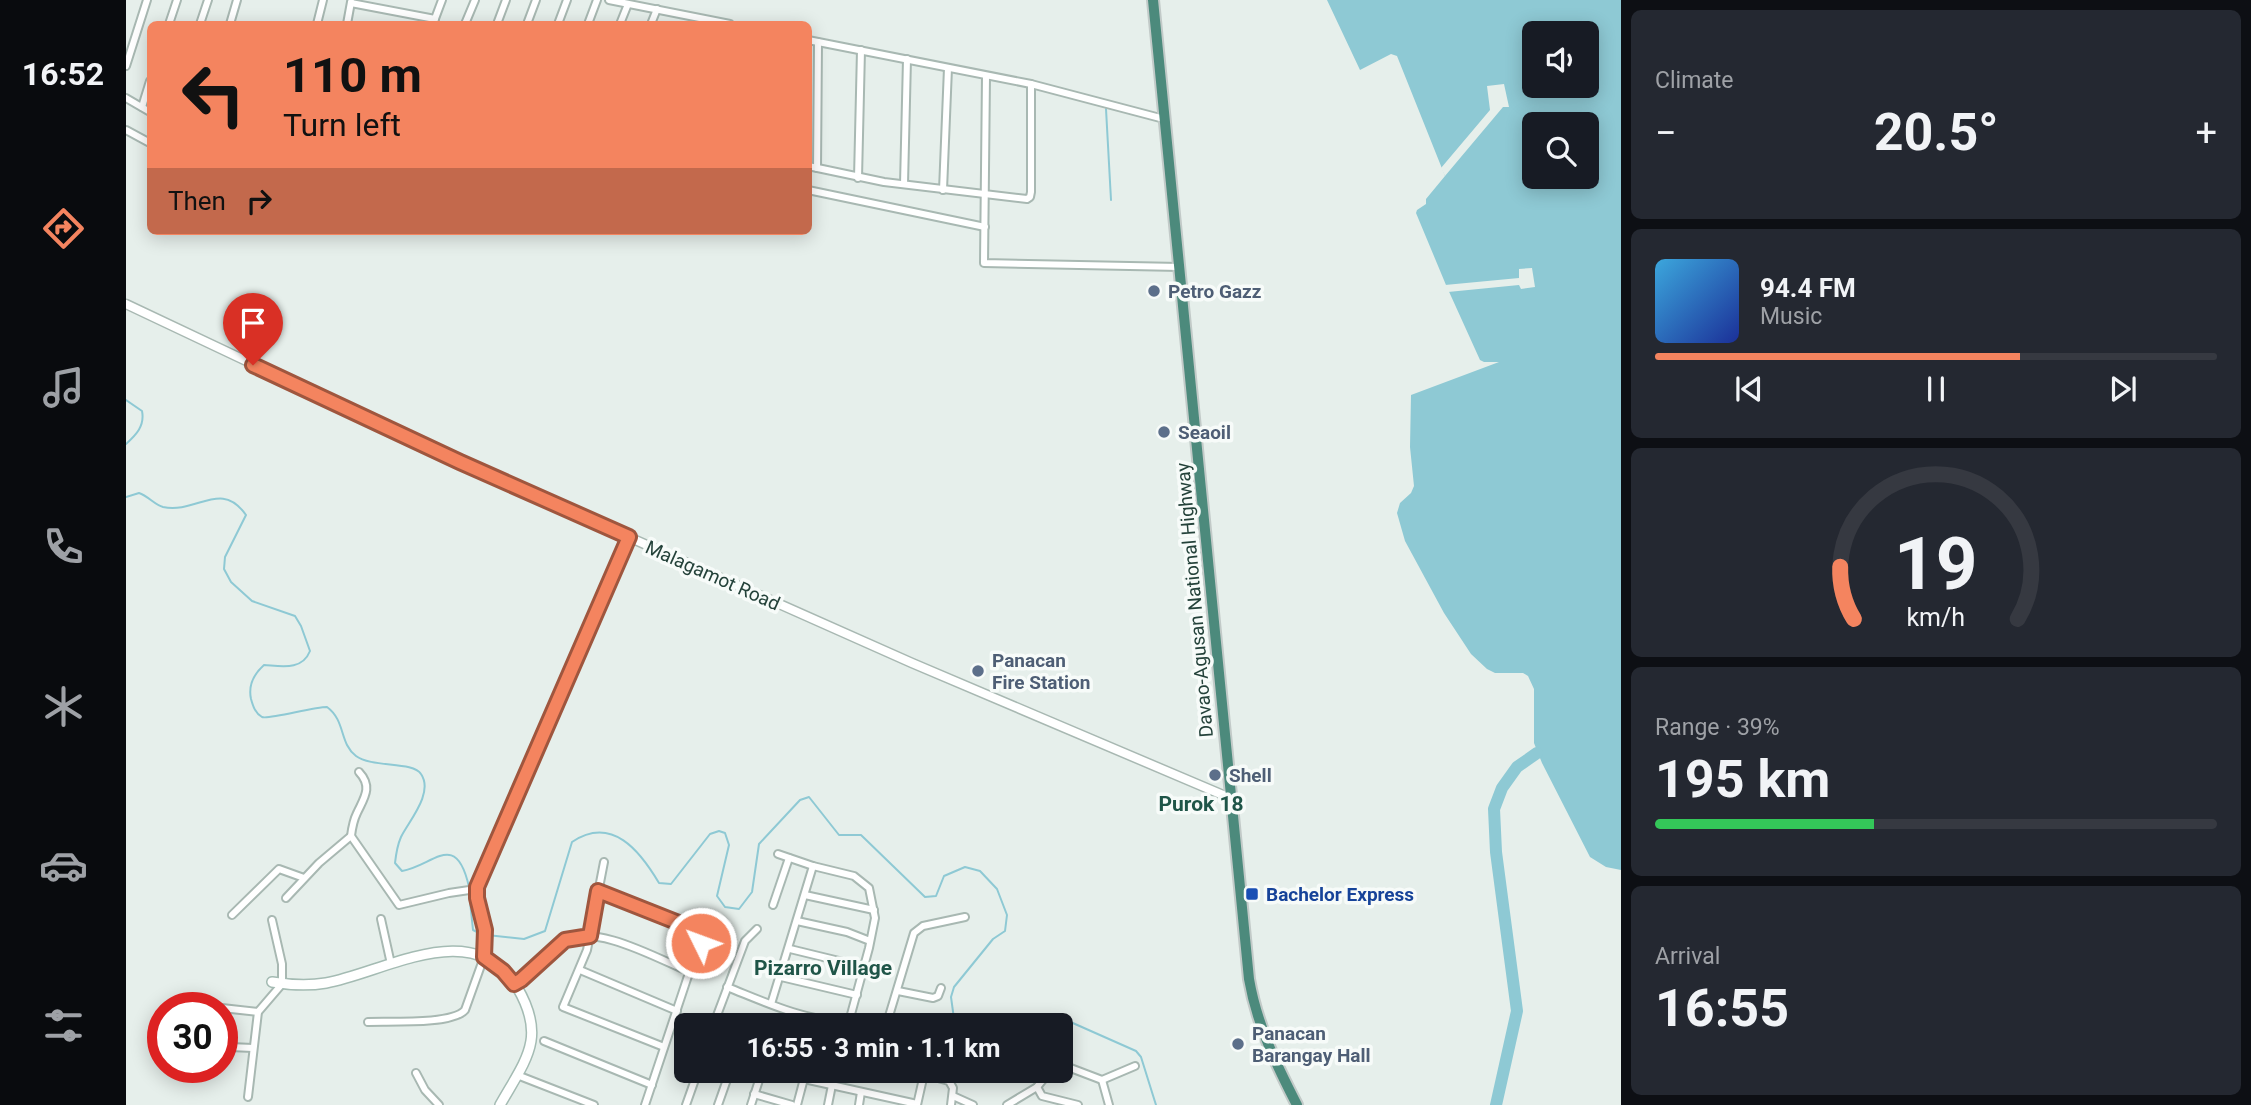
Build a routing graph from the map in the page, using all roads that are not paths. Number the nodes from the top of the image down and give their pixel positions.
1 (147, 0) edge
2 (177, 0) edge
3 (208, 0) edge
4 (237, 0) edge
5 (323, 0) edge
6 (442, 0) edge
7 (475, 0) edge
8 (506, 0) edge
9 (536, 0) edge
10 (567, 0) edge
11 (597, 0) edge
12 (609, 0) edge
13 (1153, 0) edge
14 (351, 2) edge
15 (628, 4) junction
16 (657, 9) junction
17 (170, 21) edge
18 (201, 21) edge
19 (230, 21) edge
20 (318, 21) edge
21 (348, 21) edge
22 (430, 21) edge
23 (434, 21) edge
24 (466, 21) edge
25 (498, 21) edge
26 (528, 21) edge
27 (559, 21) edge
28 (589, 21) edge
29 (621, 21) edge
30 (652, 21) edge
31 (689, 21) edge
32 (812, 41) edge
33 (818, 42) junction
34 (861, 50) junction
35 (907, 59) junction
36 (126, 66) edge
37 (948, 68) junction
38 (986, 76) junction
39 (1031, 84) junction
40 (812, 85) edge
41 (818, 86) junction
42 (147, 91) edge
43 (126, 98) edge
44 (142, 107) junction
45 (147, 110) edge
46 (1164, 119) junction
47 (812, 124) edge
48 (817, 125) junction
49 (126, 130) edge
50 (147, 141) edge
51 (812, 167) edge
52 (817, 168) junction
53 (858, 178) junction
54 (904, 184) junction
55 (943, 190) junction
56 (812, 191) edge
57 (986, 196) junction
58 (985, 227) junction
59 (1180, 267) junction
60 (126, 303) edge
61 (629, 537) junction
62 (359, 772) dead end
63 (1230, 798) junction
64 (351, 836) junction
65 (778, 854) dead end
66 (789, 858) junction
67 (604, 862) dead end
68 (813, 866) junction
69 (304, 878) junction
70 (475, 890) junction
71 (598, 891) junction
72 (805, 895) junction
73 (286, 898) dead end
74 (773, 905) dead end
75 (874, 910) junction
76 (232, 915) dead end
77 (965, 917) dead end
78 (381, 919) dead end
79 (272, 920) dead end
80 (797, 921) junction
81 (757, 929) dead end
82 (590, 936) junction
83 (870, 940) junction
84 (790, 949) junction
85 (484, 957) junction
86 (391, 964) junction
87 (864, 967) junction
88 (580, 970) junction
89 (690, 972) junction
90 (781, 976) junction
91 (277, 983) junction
92 (514, 984) junction
93 (727, 988) junction
94 (941, 988) dead end
95 (898, 992) junction
96 (857, 995) junction
97 (771, 1004) junction
98 (238, 1010) edge
99 (677, 1011) junction
100 (258, 1012) junction
101 (718, 1013) edge
102 (891, 1013) edge
103 (368, 1022) dead end
104 (544, 1041) dead end
105 (238, 1047) edge
106 (664, 1047) junction
107 (253, 1048) junction
108 (1135, 1066) dead end
109 (1073, 1069) edge
110 (416, 1073) dead end
111 (517, 1075) junction
112 (1102, 1080) junction
113 (694, 1083) edge
114 (726, 1083) edge
115 (758, 1083) edge
116 (802, 1083) edge
117 (823, 1083) edge
118 (922, 1083) edge
119 (951, 1083) edge
120 (1040, 1083) edge
121 (652, 1084) junction
122 (832, 1085) junction
123 (1037, 1087) junction
124 (862, 1093) junction
125 (754, 1094) junction
126 (953, 1096) junction
127 (1042, 1096) junction
128 (248, 1097) dead end
129 (888, 1102) edge
130 (1068, 1104) edge
131 (439, 1105) edge
132 (500, 1105) edge
133 (594, 1105) edge
134 (645, 1105) edge
135 (686, 1105) edge
136 (718, 1105) edge
137 (751, 1105) edge
138 (794, 1105) edge
139 (828, 1105) edge
140 (859, 1105) edge
141 (917, 1105) edge
142 (951, 1105) edge
143 (973, 1105) edge
144 (1007, 1105) edge
145 (1040, 1105) edge
146 (1078, 1105) edge
147 (1109, 1105) edge
148 (1297, 1105) edge

1 - 36 street
2 - 17 street
3 - 18 street
4 - 19 street
5 - 20 street
6 - 23 street
7 - 24 street
8 - 25 street
9 - 26 street
10 - 27 street
11 - 28 street
12 - 15 street
13 - 46 highway, Davao-Agusan National Highway
14 - 21 street
14 - 22 street
15 - 16 street
15 - 29 street
16 - 30 street
16 - 31 street
32 - 33 street
33 - 34 street
33 - 41 street
34 - 35 street
34 - 53 street
35 - 37 street
35 - 54 street
37 - 38 street
37 - 55 street
38 - 39 street
38 - 57 street
39 - 46 street
39 - 57 street
40 - 41 street
41 - 48 street
42 - 44 street
43 - 44 street
44 - 45 street
46 - 59 highway, Davao-Agusan National Highway
47 - 48 street
48 - 52 street
49 - 50 street
51 - 52 street
52 - 53 street
53 - 54 street
54 - 55 street
55 - 57 street
56 - 58 street
57 - 58 street
58 - 59 street
59 - 63 highway, Davao-Agusan National Highway
60 - 61 street, Malagamot Road
61 - 63 street, Malagamot Road
61 - 70 street
62 - 64 street
63 - 148 highway, Davao-Agusan National Highway
64 - 69 street
64 - 70 street
65 - 66 street
66 - 68 street
66 - 74 street
67 - 71 street
68 - 72 street
68 - 75 street
69 - 73 street
69 - 76 street
70 - 85 street
71 - 82 street
71 - 89 street
72 - 75 street
72 - 80 street
75 - 83 street
77 - 95 street
78 - 86 street
79 - 91 street
80 - 83 street
80 - 84 street
81 - 93 street
82 - 88 street
82 - 89 street
82 - 92 street
83 - 87 street
84 - 87 street
84 - 90 street
85 - 86 main road
85 - 92 main road
85 - 103 street
86 - 91 main road
87 - 96 street
88 - 99 street
88 - 106 street
89 - 99 street
90 - 96 street
90 - 97 street
91 - 100 street
92 - 111 main road
93 - 97 street
93 - 101 street
94 - 95 street
95 - 102 street
96 - 97 street
98 - 100 street
99 - 106 street
100 - 107 street
104 - 121 street
105 - 107 street
106 - 121 street
107 - 128 street
108 - 112 street
109 - 112 street
110 - 131 street
111 - 132 main road
111 - 133 street
112 - 147 street
113 - 135 street
114 - 136 street
115 - 125 street
116 - 138 street
117 - 122 street
118 - 141 street
119 - 126 street
120 - 123 street
121 - 134 street
122 - 124 street
122 - 139 street
123 - 127 street
123 - 144 street
124 - 129 street
124 - 140 street
125 - 137 street
125 - 138 street
126 - 142 street
126 - 143 street
127 - 130 street
127 - 145 street
129 - 141 street
130 - 146 street

